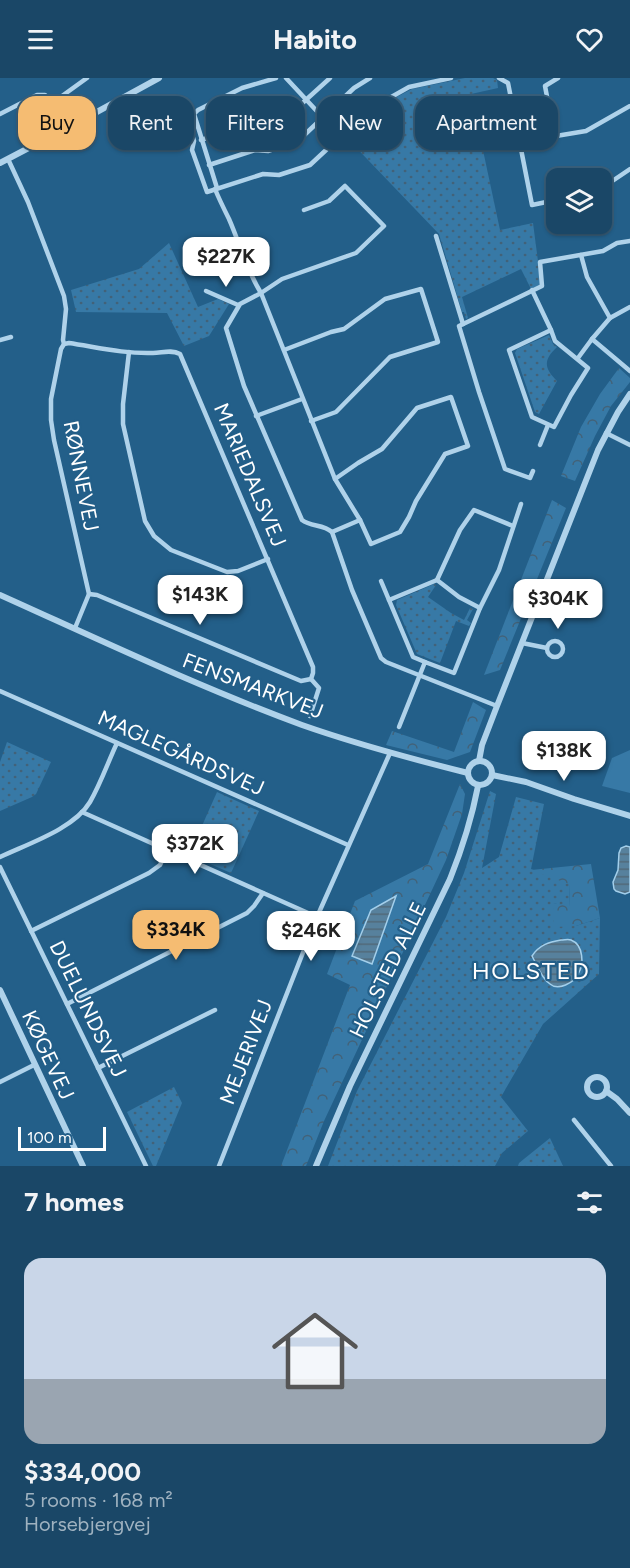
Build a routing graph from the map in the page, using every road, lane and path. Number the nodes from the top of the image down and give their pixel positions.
1 (87, 78) edge
2 (159, 78) edge
3 (276, 78) edge
4 (286, 78) edge
5 (330, 78) edge
6 (370, 78) edge
7 (451, 78) edge
8 (499, 78) edge
9 (558, 78) edge
10 (439, 79) edge
11 (62, 96) edge
12 (302, 96) edge
13 (346, 96) edge
14 (392, 96) edge
15 (511, 96) edge
16 (547, 96) edge
17 (305, 100) joint
18 (18, 105) edge
19 (630, 106) edge
20 (96, 112) edge
21 (317, 112) edge
22 (0, 114) edge
23 (194, 114) joint
24 (317, 124) edge
25 (305, 135) edge
26 (558, 136) edge
27 (206, 138) edge
28 (201, 140) junction
29 (25, 150) edge
30 (192, 150) edge
31 (255, 150) edge
32 (262, 150) edge
33 (271, 150) edge
34 (326, 150) edge
35 (521, 150) edge
36 (8, 159) junction
37 (0, 163) edge
38 (209, 165) junction
39 (630, 169) edge
40 (612, 181) edge
41 (216, 188) junction
42 (546, 202) edge
43 (304, 210) dead end
44 (436, 236) dead end
45 (630, 241) edge
46 (581, 255) junction
47 (532, 290) junction
48 (206, 291) dead end
49 (261, 293) junction
50 (238, 305) junction
51 (630, 307) edge
52 (610, 318) junction
53 (463, 324) junction
54 (551, 330) junction
55 (10, 337) dead end
56 (592, 339) junction
57 (0, 340) edge
58 (64, 344) junction
59 (284, 350) junction
60 (129, 352) junction
61 (578, 358) junction
62 (630, 371) edge
63 (630, 394) edge
64 (302, 399) junction
65 (256, 416) junction
66 (310, 421) junction
67 (548, 425) junction
68 (606, 433) junction
69 (540, 445) dead end
70 (630, 445) edge
71 (532, 471) dead end
72 (334, 480) junction
73 (521, 504) dead end
74 (360, 520) junction
75 (513, 526) junction
76 (332, 532) junction
77 (268, 559) junction
78 (436, 579) junction
79 (381, 581) dead end
80 (89, 594) junction
81 (0, 595) edge
82 (389, 600) junction
83 (480, 608) junction
84 (75, 628) junction
85 (522, 643) junction
86 (547, 648) dead end
87 (425, 662) junction
88 (420, 675) junction
89 (311, 679) junction
90 (0, 691) edge
91 (497, 706) junction
92 (310, 716) dead end
93 (399, 727) dead end
94 (117, 743) junction
95 (390, 753) junction
96 (479, 761) junction
97 (468, 773) junction
98 (492, 775) junction
99 (478, 786) junction
100 (82, 812) junction
101 (630, 816) edge
102 (348, 845) junction
103 (167, 850) junction
104 (0, 856) edge
105 (0, 867) edge
106 (262, 893) junction
107 (317, 917) junction
108 (31, 931) junction
109 (0, 990) edge
110 (67, 1004) junction
111 (215, 1011) dead end
112 (34, 1065) junction
113 (98, 1068) junction
114 (0, 1082) edge
115 (606, 1091) dead end
116 (629, 1110) edge
117 (574, 1120) dead end
118 (83, 1166) edge
119 (146, 1166) edge
120 (219, 1166) edge
121 (316, 1166) edge
122 (611, 1166) edge

1 - 11 street
2 - 20 street
3 - 23 street
4 - 12 street
5 - 17 street
6 - 13 street
7 - 10 street
8 - 15 street
9 - 16 street
10 - 14 street
17 - 21 street
18 - 22 street
19 - 26 street
23 - 28 street
24 - 25 street
27 - 28 street
28 - 38 street
29 - 36 street
30 - 41 street
31 - 38 street
32 - 33 street
34 - 41 street
35 - 42 street
36 - 37 street
36 - 58 street, RØNNEVEJ
38 - 41 street
39 - 40 street
41 - 49 street
43 - 49 street
44 - 53 street
45 - 46 street
46 - 47 street
46 - 52 street
47 - 53 street
47 - 54 street
48 - 50 street
49 - 50 street
49 - 59 street
50 - 65 street
51 - 52 street
52 - 56 street
53 - 71 street
54 - 61 street
54 - 67 street
55 - 57 street
56 - 61 street
56 - 62 street
58 - 60 street, MARIEDALSVEJ
58 - 80 street, RØNNEVEJ
59 - 64 street
59 - 66 street
60 - 77 street, MARIEDALSVEJ
60 - 77 street
61 - 67 street
63 - 68 street
64 - 65 street
64 - 66 street
65 - 76 street
66 - 72 street
67 - 69 street
68 - 70 street
68 - 85 street
72 - 74 street
72 - 74 street
73 - 75 street
74 - 76 street
75 - 78 street
75 - 83 street
76 - 88 street
77 - 89 street, MARIEDALSVEJ
78 - 82 street
78 - 83 street
79 - 82 street
80 - 84 street
80 - 89 street
81 - 84 street, FENSMARKVEJ
82 - 87 street
83 - 87 street
84 - 95 street, FENSMARKVEJ
85 - 86 street
85 - 91 street
87 - 88 street
88 - 91 street
88 - 93 street
89 - 92 street, MARIEDALSVEJ
90 - 94 street, MAGLEGÅRDSVEJ
91 - 96 street
94 - 100 street
94 - 102 street, MAGLEGÅRDSVEJ
95 - 97 street, FENSMARKVEJ
95 - 102 street, MEJERIVEJ
96 - 97 street
96 - 98 street
97 - 99 street
98 - 99 street
98 - 101 street
99 - 121 street, HOLSTED ALLE
100 - 103 street
100 - 104 street
102 - 107 street, MEJERIVEJ
103 - 106 street
103 - 108 street
105 - 108 street, DUELUNDSVEJ
106 - 107 street
106 - 110 street
107 - 120 street, MEJERIVEJ
108 - 110 street, DUELUNDSVEJ
109 - 112 street, KØGEVEJ
110 - 113 street, DUELUNDSVEJ
111 - 113 street
112 - 114 street
112 - 118 street, KØGEVEJ
113 - 119 street, DUELUNDSVEJ
115 - 116 street
117 - 122 street

